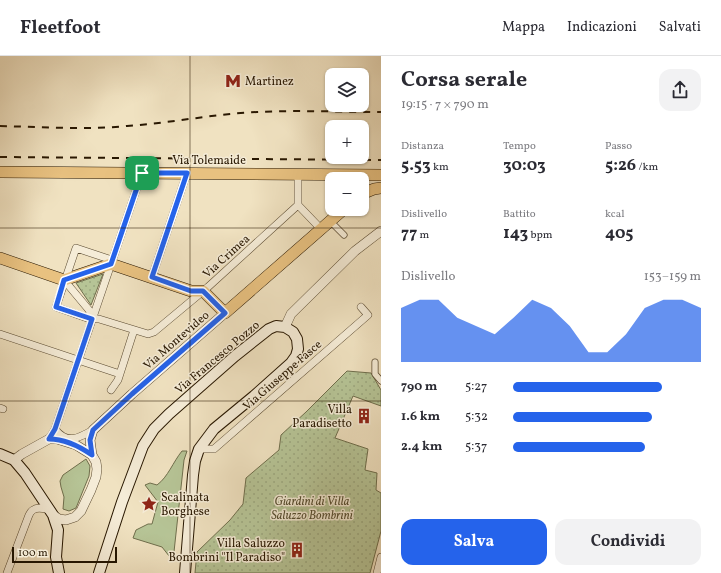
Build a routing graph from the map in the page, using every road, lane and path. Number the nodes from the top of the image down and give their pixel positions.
1 (0, 172) edge
2 (142, 173) junction
3 (187, 173) junction
4 (298, 174) junction
5 (325, 175) edge
6 (369, 175) edge
7 (381, 175) edge
8 (381, 188) edge
9 (369, 191) edge
10 (298, 205) junction
11 (336, 216) edge
12 (334, 225) dead end
13 (321, 228) junction
14 (381, 231) edge
15 (344, 235) dead end
16 (0, 258) edge
17 (111, 264) junction
18 (152, 277) junction
19 (64, 280) junction
20 (203, 291) junction
21 (361, 307) dead end
22 (225, 313) junction
23 (96, 319) junction
24 (284, 327) junction
25 (134, 330) junction
26 (0, 334) edge
27 (78, 360) junction
28 (375, 362) dead end
29 (120, 374) junction
30 (381, 381) edge
31 (111, 390) dead end
32 (55, 429) junction
33 (93, 430) junction
34 (49, 439) junction
35 (199, 449) junction
36 (0, 454) edge
37 (92, 455) junction
38 (14, 460) junction
39 (51, 512) junction
40 (66, 520) junction
41 (58, 530) junction
42 (381, 557) edge
43 (8, 573) edge
44 (59, 573) edge
45 (99, 573) edge
46 (185, 573) edge
47 (376, 573) edge

1 - 2 main road, Via Tolemaide
2 - 3 main road, Via Tolemaide
2 - 17 street
3 - 4 main road, Via Tolemaide
3 - 18 street
4 - 5 main road, Via Tolemaide
4 - 10 street
6 - 7 main road, Via Tolemaide
8 - 9 main road
10 - 13 street
10 - 20 street, Via Crimea
11 - 13 main road, Via Montevideo
12 - 15 street
13 - 22 main road, Via Montevideo
14 - 24 street
16 - 19 main road
17 - 18 main road
17 - 19 main road
17 - 19 street
17 - 23 street
18 - 20 main road
19 - 23 street
19 - 23 street, Via Crimea
20 - 22 main road
20 - 25 street, Via Crimea
21 - 35 street, Via Giuseppe Fasce
22 - 33 street, Via Montevideo
23 - 25 street, Via Crimea
23 - 27 street
24 - 35 main road
24 - 45 main road, Via Francesco Pozzo
25 - 29 street
26 - 27 street
27 - 29 street
27 - 32 street
28 - 30 street
29 - 31 street
32 - 33 street
32 - 34 street
33 - 37 street
34 - 37 street
34 - 38 street
35 - 46 main road
36 - 38 main road
37 - 40 street
38 - 39 main road
39 - 40 street
39 - 41 main road
39 - 43 street
40 - 41 street
41 - 44 main road
42 - 47 street

